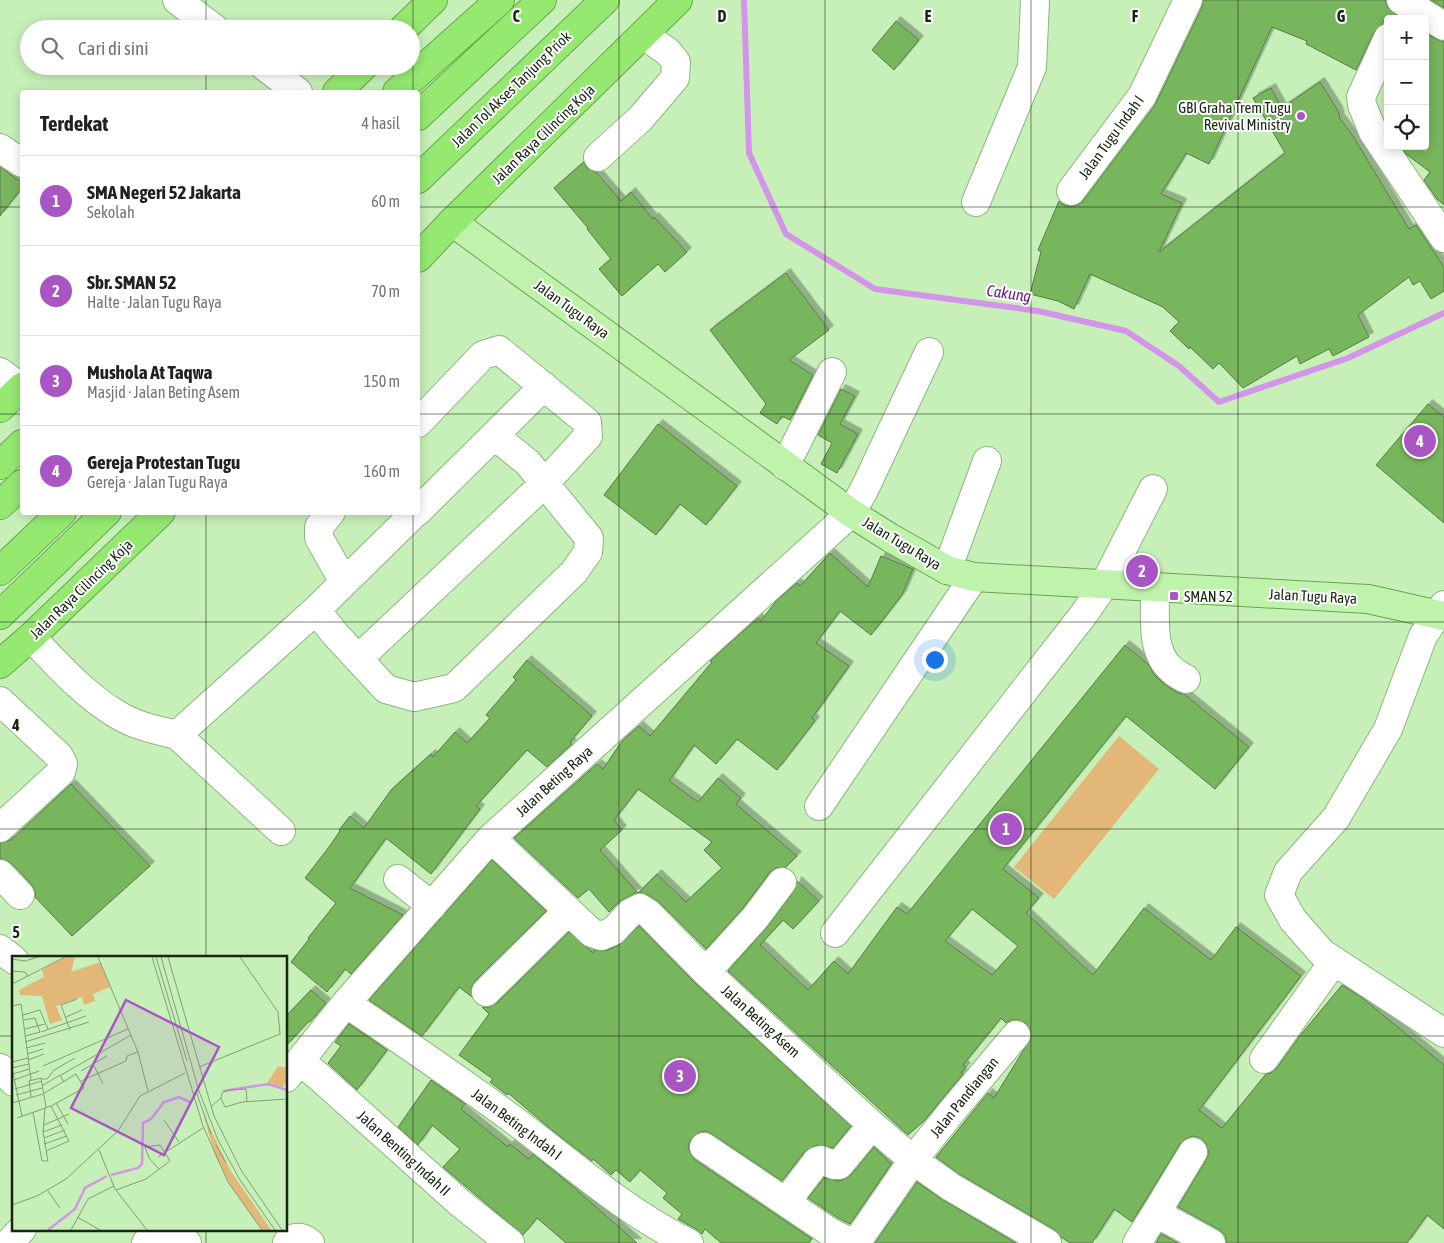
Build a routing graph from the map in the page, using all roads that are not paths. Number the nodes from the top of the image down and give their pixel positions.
1 (432, 0) edge
2 (500, 0) edge
3 (542, 0) edge
4 (605, 0) edge
5 (1035, 0) edge
6 (1188, 0) edge
7 (1395, 0) edge
8 (1401, 0) edge
9 (184, 2) edge
10 (673, 5) edge
11 (1394, 15) edge
12 (205, 20) edge
13 (412, 20) edge
14 (1444, 26) edge
15 (644, 35) junction
16 (1384, 47) edge
17 (420, 72) edge
18 (276, 75) edge
19 (355, 75) edge
20 (417, 75) edge
21 (295, 90) edge
22 (339, 90) edge
23 (400, 90) edge
24 (420, 114) edge
25 (0, 148) edge
26 (598, 157) dead end
27 (20, 162) edge
28 (420, 177) edge
29 (1071, 191) dead end
30 (976, 202) dead end
31 (452, 222) junction
32 (1444, 238) edge
33 (420, 256) edge
34 (929, 352) dead end
35 (0, 372) edge
36 (832, 372) dead end
37 (544, 386) junction
38 (20, 387) edge
39 (20, 390) edge
40 (0, 408) edge
41 (420, 421) edge
42 (495, 436) junction
43 (20, 446) edge
44 (988, 461) dead end
45 (0, 465) edge
46 (785, 466) junction
47 (545, 483) junction
48 (20, 486) edge
49 (1153, 489) dead end
50 (0, 505) edge
51 (420, 509) edge
52 (851, 513) junction
53 (59, 515) edge
54 (103, 515) edge
55 (158, 515) edge
56 (329, 515) edge
57 (414, 515) edge
58 (947, 570) junction
59 (0, 571) edge
60 (974, 577) junction
61 (344, 582) junction
62 (1104, 585) junction
63 (1155, 586) junction
64 (316, 610) junction
65 (1442, 612) edge
66 (0, 615) edge
67 (31, 637) junction
68 (358, 659) junction
69 (0, 664) edge
70 (1186, 679) dead end
71 (0, 702) edge
72 (177, 735) junction
73 (819, 806) dead end
74 (0, 828) edge
75 (281, 831) dead end
76 (491, 838) junction
77 (0, 874) edge
78 (398, 879) dead end
79 (782, 882) dead end
80 (20, 895) dead end
81 (432, 906) junction
82 (568, 911) junction
83 (835, 933) dead end
84 (0, 949) edge
85 (12, 958) edge
86 (1334, 961) junction
87 (706, 972) junction
88 (486, 992) dead end
89 (346, 1003) junction
90 (1444, 1033) edge
91 (1016, 1035) dead end
92 (1264, 1059) dead end
93 (0, 1068) edge
94 (293, 1070) edge
95 (12, 1080) edge
96 (872, 1125) junction
97 (704, 1147) dead end
98 (1193, 1152) dead end
99 (914, 1160) junction
100 (786, 1202) junction
101 (1156, 1213) junction
102 (21, 1230) edge
103 (157, 1230) edge
104 (170, 1230) edge
105 (9, 1243) edge
106 (146, 1243) edge
107 (187, 1243) edge
108 (286, 1243) edge
109 (310, 1243) edge
110 (510, 1243) edge
111 (689, 1243) edge
112 (854, 1243) edge
113 (1047, 1243) edge
114 (1137, 1243) edge
115 (1211, 1243) edge

1 - 13 highway
2 - 17 highway
3 - 24 highway
4 - 28 highway, Jalan Tol Akses Tanjung Priok
5 - 30 street
6 - 29 street, Jalan Tugu Indah I
7 - 11 street
8 - 14 street
9 - 12 street
10 - 15 highway, Jalan Raya Cilincing Koja
15 - 26 street
15 - 31 highway, Jalan Raya Cilincing Koja
16 - 32 street
18 - 21 street
19 - 22 highway
20 - 23 highway
25 - 27 street
31 - 33 highway, Jalan Raya Cilincing Koja
31 - 46 main road, Jalan Tugu Raya
34 - 52 street, Jalan Beting Raya
35 - 38 street
36 - 46 street
37 - 41 street
37 - 42 street
37 - 47 street
39 - 40 highway
42 - 47 street
42 - 51 street
43 - 45 highway
44 - 58 street
46 - 52 main road, Jalan Tugu Raya
47 - 68 street
47 - 68 street
48 - 50 highway
49 - 62 street
52 - 58 main road, Jalan Tugu Raya
52 - 76 street, Jalan Beting Raya
53 - 59 highway
54 - 66 highway
55 - 67 highway, Jalan Raya Cilincing Koja
56 - 61 street
57 - 61 street
58 - 60 main road, Jalan Tugu Raya
60 - 62 main road, Jalan Tugu Raya
60 - 73 street
61 - 64 street
62 - 63 main road, Jalan Tugu Raya
62 - 83 street
63 - 65 main road, Jalan Tugu Raya
63 - 70 street
64 - 68 street
64 - 72 street
65 - 86 street
67 - 69 highway, Jalan Raya Cilincing Koja
67 - 72 street
71 - 74 street
72 - 75 street
76 - 81 street, Jalan Beting Raya
76 - 82 street, Jalan Beting Asem
77 - 80 street
78 - 81 street
79 - 87 street
81 - 89 street, Jalan Beting Raya
82 - 87 street, Jalan Beting Asem
82 - 88 street
84 - 85 street
86 - 90 street
86 - 92 street
87 - 96 street, Jalan Beting Asem
89 - 94 street, Jalan Beting Raya
89 - 111 street, Jalan Beting Indah I
91 - 99 street, Jalan Pandiangan
93 - 95 street
94 - 110 street, Jalan Benting Indah II
96 - 99 street, Jalan Beting Asem
96 - 100 street
97 - 100 street
98 - 101 street
99 - 112 street, Jalan Pandiangan
99 - 113 street, Jalan Beting Asem
100 - 112 street
101 - 114 street
101 - 115 street
102 - 105 street
103 - 106 street
104 - 107 street
108 - 109 street

